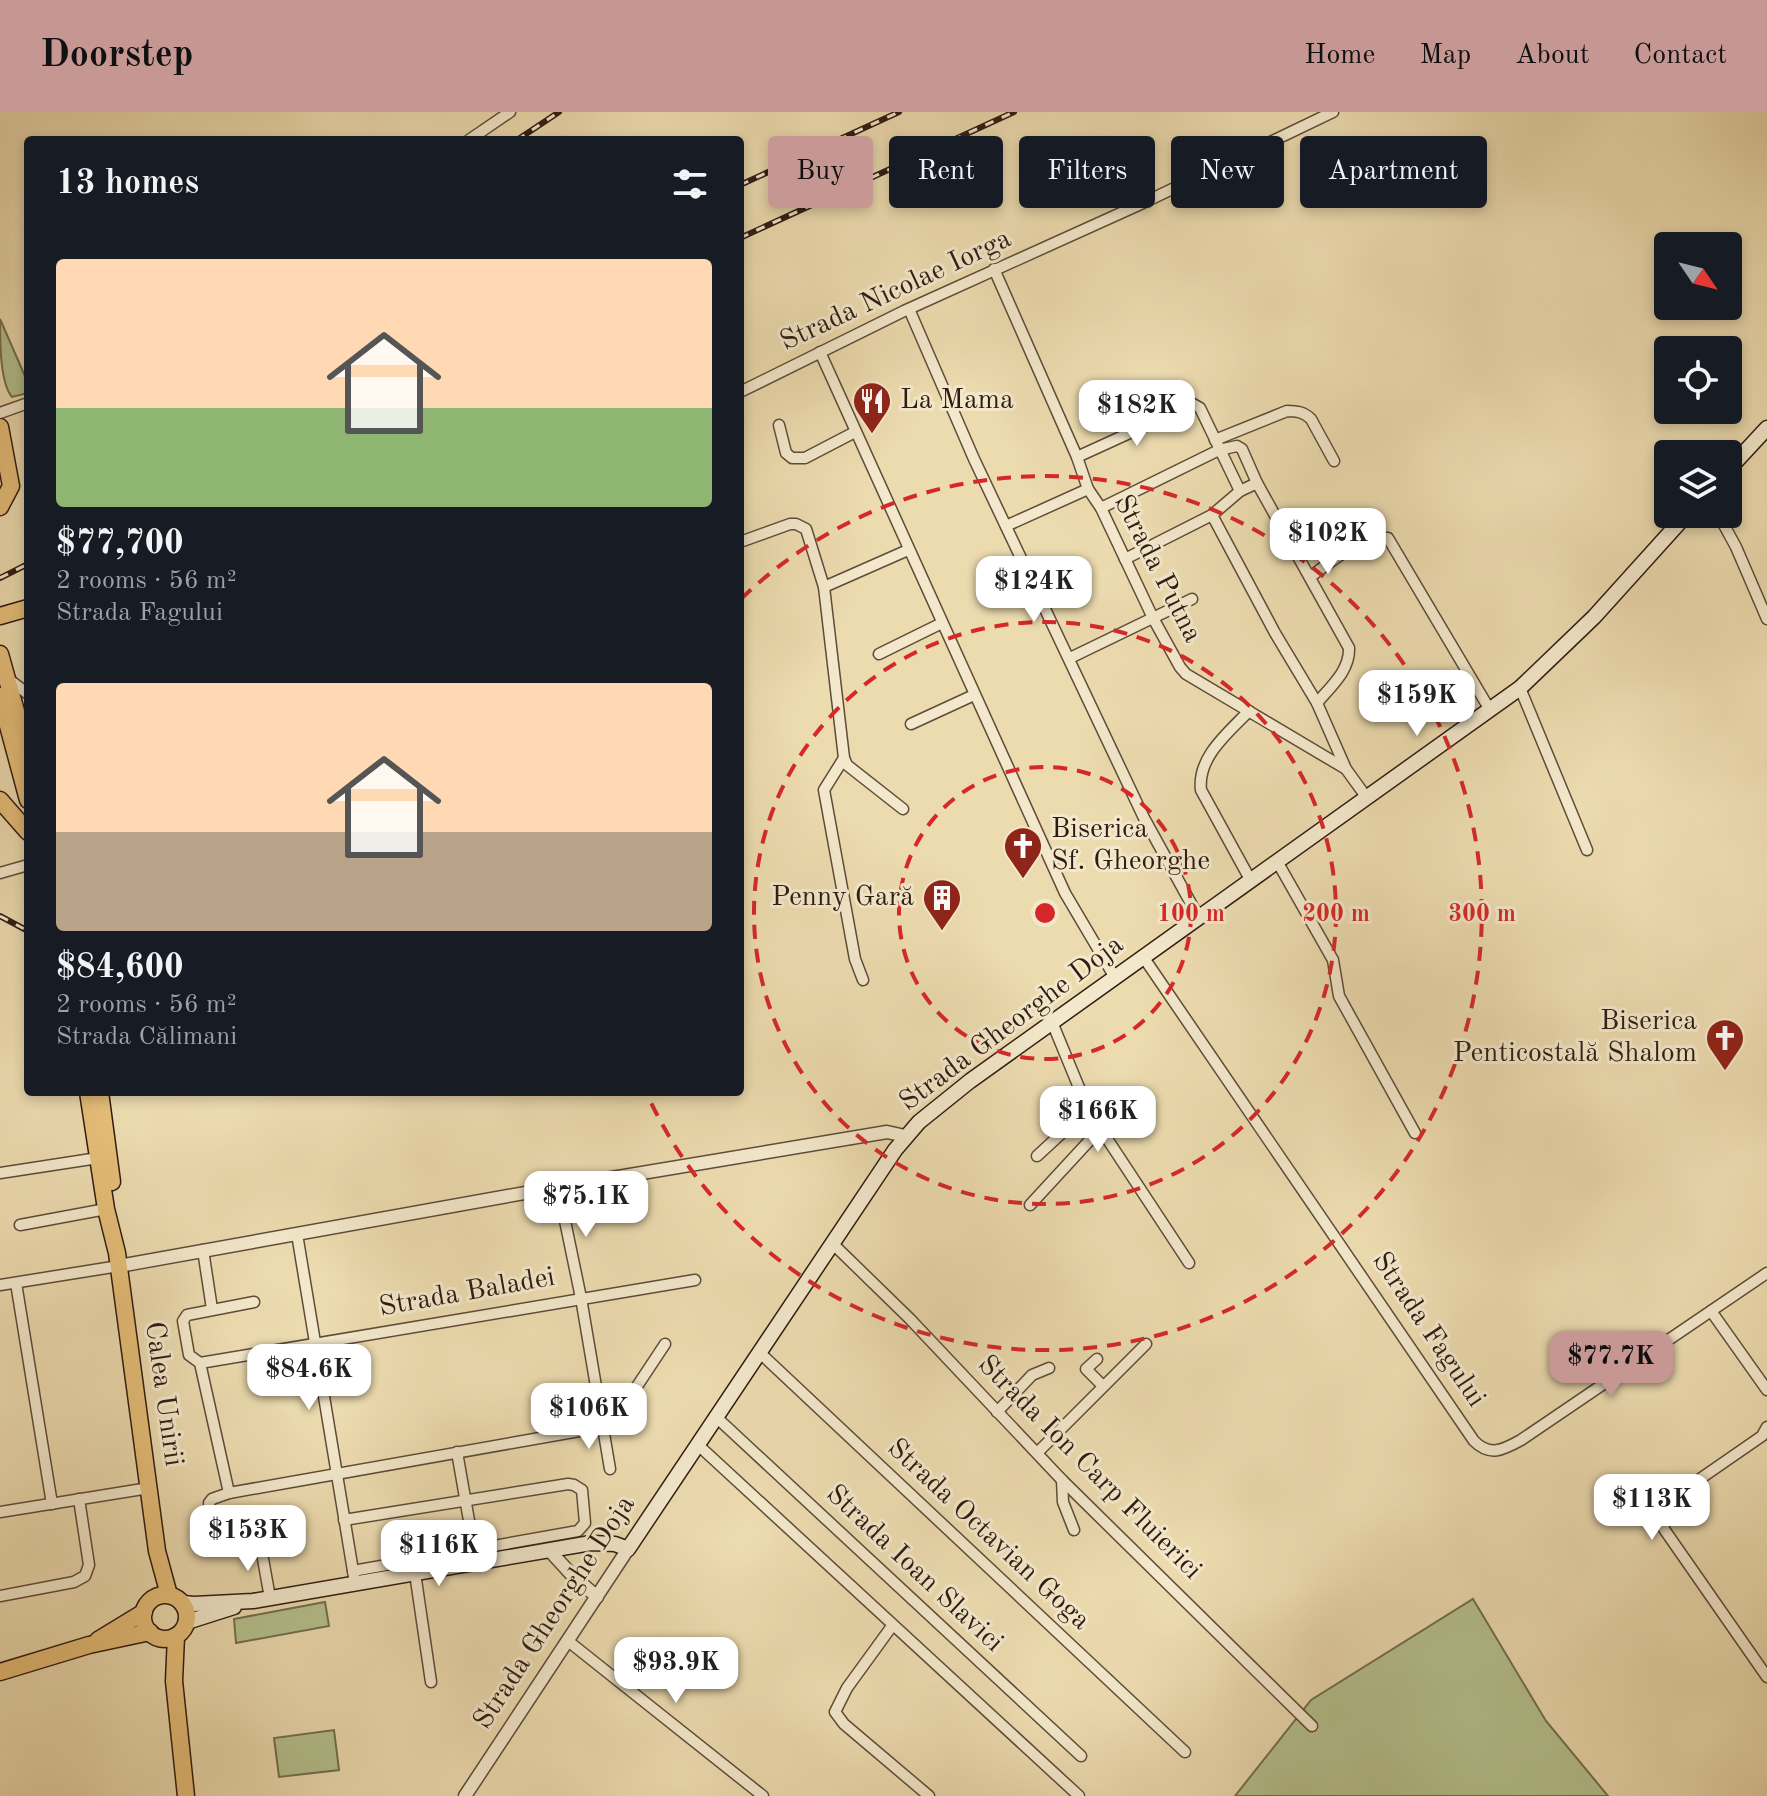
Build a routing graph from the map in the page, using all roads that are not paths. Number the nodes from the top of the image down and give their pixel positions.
1 (510, 112) edge
2 (1333, 112) edge
3 (475, 136) edge
4 (994, 269) junction
5 (909, 309) junction
6 (820, 352) junction
7 (744, 390) edge
8 (24, 404) edge
9 (0, 413) edge
10 (779, 425) dead end
11 (0, 427) edge
12 (1767, 428) edge
13 (855, 432) junction
14 (1217, 445) junction
15 (1742, 455) edge
16 (1077, 457) junction
17 (1334, 461) dead end
18 (1257, 483) junction
19 (1088, 489) junction
20 (1240, 491) junction
21 (0, 507) edge
22 (1101, 508) junction
23 (1212, 515) junction
24 (1006, 526) junction
25 (1674, 528) edge
26 (1726, 528) edge
27 (744, 540) edge
28 (908, 550) junction
29 (1125, 559) junction
30 (1310, 577) junction
31 (824, 587) junction
32 (1192, 599) dead end
33 (24, 609) edge
34 (1766, 615) edge
35 (0, 616) edge
36 (1153, 618) junction
37 (942, 623) junction
38 (0, 654) edge
39 (879, 654) dead end
40 (1070, 658) junction
41 (5, 674) junction
42 (1520, 688) junction
43 (24, 692) edge
44 (974, 695) junction
45 (0, 696) edge
46 (1317, 703) junction
47 (1490, 710) junction
48 (1249, 711) junction
49 (911, 724) dead end
50 (24, 738) edge
51 (844, 758) junction
52 (1346, 769) junction
53 (24, 785) edge
54 (1367, 798) junction
55 (0, 800) edge
56 (903, 809) dead end
57 (24, 827) edge
58 (1587, 850) dead end
59 (1278, 863) junction
60 (24, 866) edge
61 (0, 873) edge
62 (1251, 881) junction
63 (1199, 918) junction
64 (1144, 958) junction
65 (1114, 976) junction
66 (863, 980) dead end
67 (1052, 1022) junction
68 (89, 1096) edge
69 (101, 1096) edge
70 (1089, 1108) junction
71 (1101, 1128) junction
72 (1415, 1133) dead end
73 (905, 1136) junction
74 (1037, 1156) dead end
75 (98, 1158) junction
76 (0, 1173) edge
77 (558, 1187) junction
78 (1030, 1205) dead end
79 (106, 1209) junction
80 (20, 1225) dead end
81 (297, 1234) junction
82 (832, 1243) junction
83 (116, 1244) junction
84 (203, 1250) junction
85 (1189, 1263) dead end
86 (119, 1266) junction
87 (1767, 1273) edge
88 (695, 1280) dead end
89 (16, 1283) junction
90 (0, 1285) edge
91 (581, 1298) junction
92 (254, 1302) dead end
93 (212, 1309) junction
94 (1711, 1311) junction
95 (315, 1343) junction
96 (665, 1344) dead end
97 (1146, 1344) dead end
98 (759, 1352) junction
99 (1097, 1359) dead end
100 (200, 1363) junction
101 (1049, 1368) dead end
102 (1103, 1386) junction
103 (1767, 1390) edge
104 (997, 1412) junction
105 (715, 1416) junction
106 (602, 1427) junction
107 (1767, 1427) edge
108 (697, 1444) junction
109 (457, 1452) junction
110 (1037, 1453) junction
111 (610, 1469) dead end
112 (336, 1474) junction
113 (1062, 1480) junction
114 (149, 1488) junction
115 (229, 1493) junction
116 (79, 1499) junction
117 (466, 1501) junction
118 (52, 1504) junction
119 (0, 1512) edge
120 (344, 1520) junction
121 (1074, 1530) dead end
122 (298, 1536) dead end
123 (260, 1542) junction
124 (474, 1549) junction
125 (628, 1549) junction
126 (549, 1550) junction
127 (415, 1573) junction
128 (354, 1577) junction
129 (0, 1596) edge
130 (597, 1597) junction
131 (169, 1598) junction
132 (270, 1598) junction
133 (253, 1601) junction
134 (144, 1612) junction
135 (187, 1622) junction
136 (892, 1626) junction
137 (162, 1636) junction
138 (568, 1641) junction
139 (89, 1645) junction
140 (0, 1672) edge
141 (1767, 1677) edge
142 (431, 1682) dead end
143 (1312, 1726) dead end
144 (1185, 1752) dead end
145 (1081, 1756) dead end
146 (186, 1796) edge
147 (465, 1796) edge
148 (763, 1796) edge
149 (929, 1796) edge
150 (1078, 1796) edge

1 - 3 street
2 - 4 street, Strada Nicolae Iorga
4 - 5 street, Strada Nicolae Iorga
4 - 16 street, Strada Putna
5 - 6 street, Strada Nicolae Iorga
5 - 24 street
6 - 7 street, Strada Nicolae Iorga
6 - 13 street
8 - 9 street
10 - 13 street
11 - 21 main road
12 - 15 main road
13 - 28 street
14 - 16 street
14 - 17 street
14 - 18 street
14 - 20 street
14 - 22 street
16 - 19 street, Strada Putna
18 - 20 street
18 - 30 street
19 - 22 street, Strada Putna
19 - 24 street, Strada Putna
20 - 23 street
22 - 29 street, Strada Putna
23 - 29 street
23 - 46 street, Strada Putna
24 - 40 street
25 - 42 main road, Strada Gheorghe Doja
26 - 34 street
27 - 31 street
28 - 31 street
28 - 37 street
29 - 36 street, Strada Putna
30 - 46 street
30 - 47 street
31 - 51 street
32 - 36 street
33 - 35 main road
36 - 40 street
36 - 48 street, Strada Putna
37 - 39 street
37 - 44 street
38 - 41 main road
40 - 63 street
41 - 43 street
41 - 50 main road
42 - 47 main road, Strada Gheorghe Doja
42 - 58 street
44 - 49 street
44 - 65 street
45 - 53 main road
46 - 52 street, Strada Putna
47 - 54 main road, Strada Gheorghe Doja
48 - 52 street, Strada Putna
48 - 62 street
51 - 56 street
51 - 66 street
52 - 54 street, Strada Putna
54 - 59 main road, Strada Gheorghe Doja
55 - 57 main road
59 - 62 main road, Strada Gheorghe Doja
59 - 72 street
60 - 61 street
62 - 63 main road, Strada Gheorghe Doja
63 - 64 main road, Strada Gheorghe Doja
64 - 65 main road, Strada Gheorghe Doja
64 - 94 street, Strada Fagului
65 - 67 main road, Strada Gheorghe Doja
67 - 70 street
67 - 73 main road, Strada Gheorghe Doja
68 - 75 main road, Calea Unirii
69 - 83 main road, Calea Unirii
70 - 71 street
70 - 74 street
71 - 78 street
71 - 85 street
73 - 77 street
73 - 82 main road, Strada Gheorghe Doja
75 - 76 street
75 - 79 main road, Calea Unirii
77 - 81 street
77 - 91 street
79 - 80 street
79 - 83 main road, Calea Unirii
81 - 84 street
81 - 95 street
82 - 98 main road, Strada Gheorghe Doja
82 - 104 street, Strada Ion Carp Fluierici
83 - 86 main road, Calea Unirii
84 - 86 street
84 - 93 street
86 - 89 street
86 - 114 main road, Calea Unirii
87 - 94 street, Strada Fagului
88 - 91 street, Strada Baladei
89 - 90 street
89 - 118 street
91 - 95 street, Strada Baladei
91 - 106 street
92 - 93 street
93 - 100 street
94 - 103 street
95 - 100 street, Strada Baladei
95 - 112 street
96 - 106 street
97 - 102 street
98 - 105 main road, Strada Gheorghe Doja
98 - 144 street, Strada Octavian Goga
99 - 102 street
100 - 115 street
101 - 104 street
102 - 110 street
104 - 110 street, Strada Ion Carp Fluierici
105 - 108 main road, Strada Gheorghe Doja
105 - 145 street, Strada Ioan Slavici
106 - 109 street
106 - 111 street
107 - 141 street
108 - 125 main road, Strada Gheorghe Doja
108 - 136 street
109 - 112 street
109 - 117 street
110 - 113 street, Strada Ion Carp Fluierici
112 - 115 street
112 - 120 street
113 - 121 street
113 - 143 street, Strada Ion Carp Fluierici
114 - 116 street
114 - 131 main road, Calea Unirii
115 - 123 street
116 - 118 street
116 - 129 street
117 - 120 street
117 - 124 street
117 - 124 street
118 - 119 street
120 - 128 street
122 - 123 street
123 - 132 street
124 - 128 street
125 - 126 main road
125 - 130 street, Strada Gheorghe Doja
126 - 127 main road
126 - 130 street
127 - 128 main road
127 - 142 street
128 - 132 main road
130 - 138 street, Strada Gheorghe Doja
131 - 133 main road
131 - 134 main road
131 - 135 main road
132 - 133 main road
133 - 135 main road
134 - 137 main road
134 - 139 main road
135 - 137 main road
136 - 149 street
136 - 150 street
137 - 139 main road
137 - 146 main road
138 - 147 street, Strada Gheorghe Doja
138 - 148 street
139 - 140 main road

